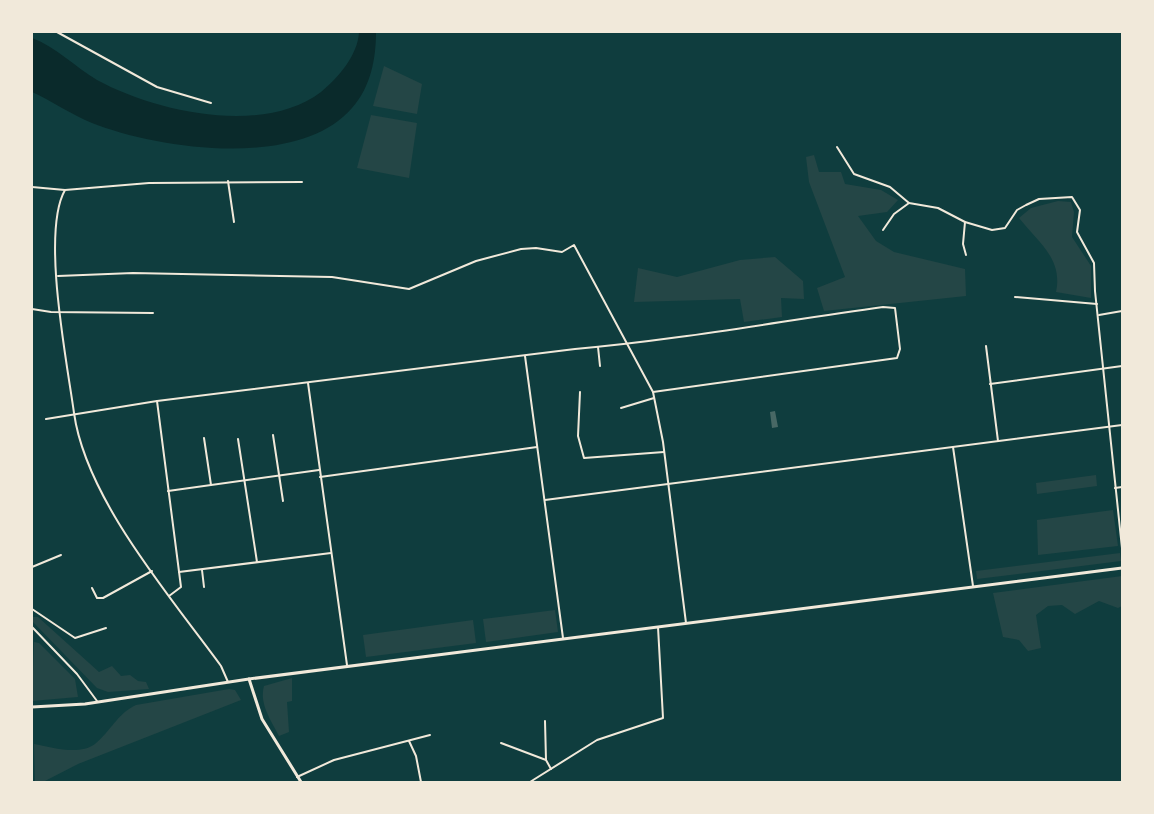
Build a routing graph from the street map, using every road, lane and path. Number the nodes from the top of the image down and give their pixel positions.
1 (57, 32) edge
2 (211, 103) dead end
3 (837, 147) dead end
4 (228, 181) junction
5 (302, 182) dead end
6 (32, 188) edge
7 (65, 190) junction
8 (909, 203) junction
9 (234, 222) dead end
10 (965, 222) junction
11 (883, 230) dead end
12 (966, 255) dead end
13 (58, 276) junction
14 (1015, 297) dead end
15 (1097, 304) junction
16 (32, 309) edge
17 (1122, 311) edge
18 (61, 312) junction
19 (153, 313) dead end
20 (1098, 315) junction
21 (626, 345) junction
22 (986, 346) dead end
23 (598, 347) junction
24 (525, 355) junction
25 (600, 366) dead end
26 (1122, 366) edge
27 (1105, 369) junction
28 (308, 383) junction
29 (990, 384) junction
30 (580, 392) dead end
31 (653, 392) junction
32 (654, 398) junction
33 (157, 401) junction
34 (621, 408) dead end
35 (74, 413) junction
36 (46, 419) dead end
37 (1122, 425) edge
38 (1110, 427) junction
39 (273, 435) dead end
40 (204, 438) dead end
41 (238, 439) dead end
42 (998, 441) junction
43 (538, 447) junction
44 (953, 447) junction
45 (664, 452) junction
46 (320, 470) junction
47 (279, 475) junction
48 (320, 477) junction
49 (244, 480) junction
50 (211, 484) junction
51 (668, 484) junction
52 (1122, 487) edge
53 (1115, 488) junction
54 (168, 491) junction
55 (545, 500) junction
56 (283, 501) dead end
57 (1122, 548) edge
58 (331, 553) junction
59 (61, 555) dead end
60 (257, 562) junction
61 (32, 567) edge
62 (1122, 568) edge
63 (202, 570) junction
64 (152, 571) junction
65 (179, 572) junction
66 (972, 586) junction
67 (92, 588) dead end
68 (204, 588) dead end
69 (169, 596) junction
70 (32, 609) edge
71 (686, 623) junction
72 (32, 627) edge
73 (658, 627) junction
74 (106, 628) dead end
75 (563, 638) junction
76 (347, 665) junction
77 (249, 679) junction
78 (228, 682) junction
79 (97, 702) junction
80 (32, 707) edge
81 (545, 721) dead end
82 (430, 735) dead end
83 (409, 741) junction
84 (501, 743) dead end
85 (546, 760) junction
86 (551, 769) junction
87 (297, 777) junction
88 (301, 783) edge
89 (421, 783) edge
90 (530, 783) edge

1 - 2 street
3 - 8 street
4 - 5 street
4 - 7 street
4 - 9 street
6 - 7 street
7 - 13 street
8 - 10 street
8 - 11 street
10 - 12 street
10 - 15 street
13 - 18 street
13 - 21 street
14 - 15 street
15 - 20 street
16 - 18 street
17 - 20 street
18 - 19 street
18 - 35 street
20 - 27 street
21 - 23 street
21 - 31 street
21 - 31 street
22 - 29 street
23 - 24 street
23 - 25 street
24 - 28 street
24 - 43 street
26 - 27 street
27 - 29 street
27 - 38 street
28 - 33 street
28 - 46 street
29 - 42 street
30 - 45 street
31 - 32 street
32 - 34 street
32 - 45 street
33 - 35 street
33 - 54 street
35 - 36 street
35 - 64 street
37 - 38 street
38 - 42 street
38 - 53 street
39 - 47 street
40 - 50 street
41 - 49 street
42 - 44 street
43 - 48 street
43 - 55 street
44 - 51 street
44 - 66 street
45 - 51 street
46 - 47 street
46 - 48 street
47 - 49 street
47 - 56 street
48 - 58 street
49 - 50 street
49 - 60 street
50 - 54 street
51 - 55 street
51 - 71 street
52 - 53 street
53 - 57 street
54 - 65 street
55 - 75 street
58 - 60 street
58 - 76 street
59 - 61 street
60 - 63 street
62 - 66 main road
63 - 65 street
63 - 68 street
64 - 67 street
64 - 69 street
65 - 69 street
66 - 71 main road
69 - 78 street
70 - 74 street
71 - 73 main road
72 - 79 street
73 - 75 main road
73 - 86 street
75 - 76 main road
76 - 77 main road
77 - 78 main road
77 - 87 main road
78 - 79 main road
79 - 80 main road
81 - 85 street
82 - 83 street
83 - 87 street
83 - 89 street
84 - 85 street
85 - 86 street
86 - 90 street
87 - 88 main road

